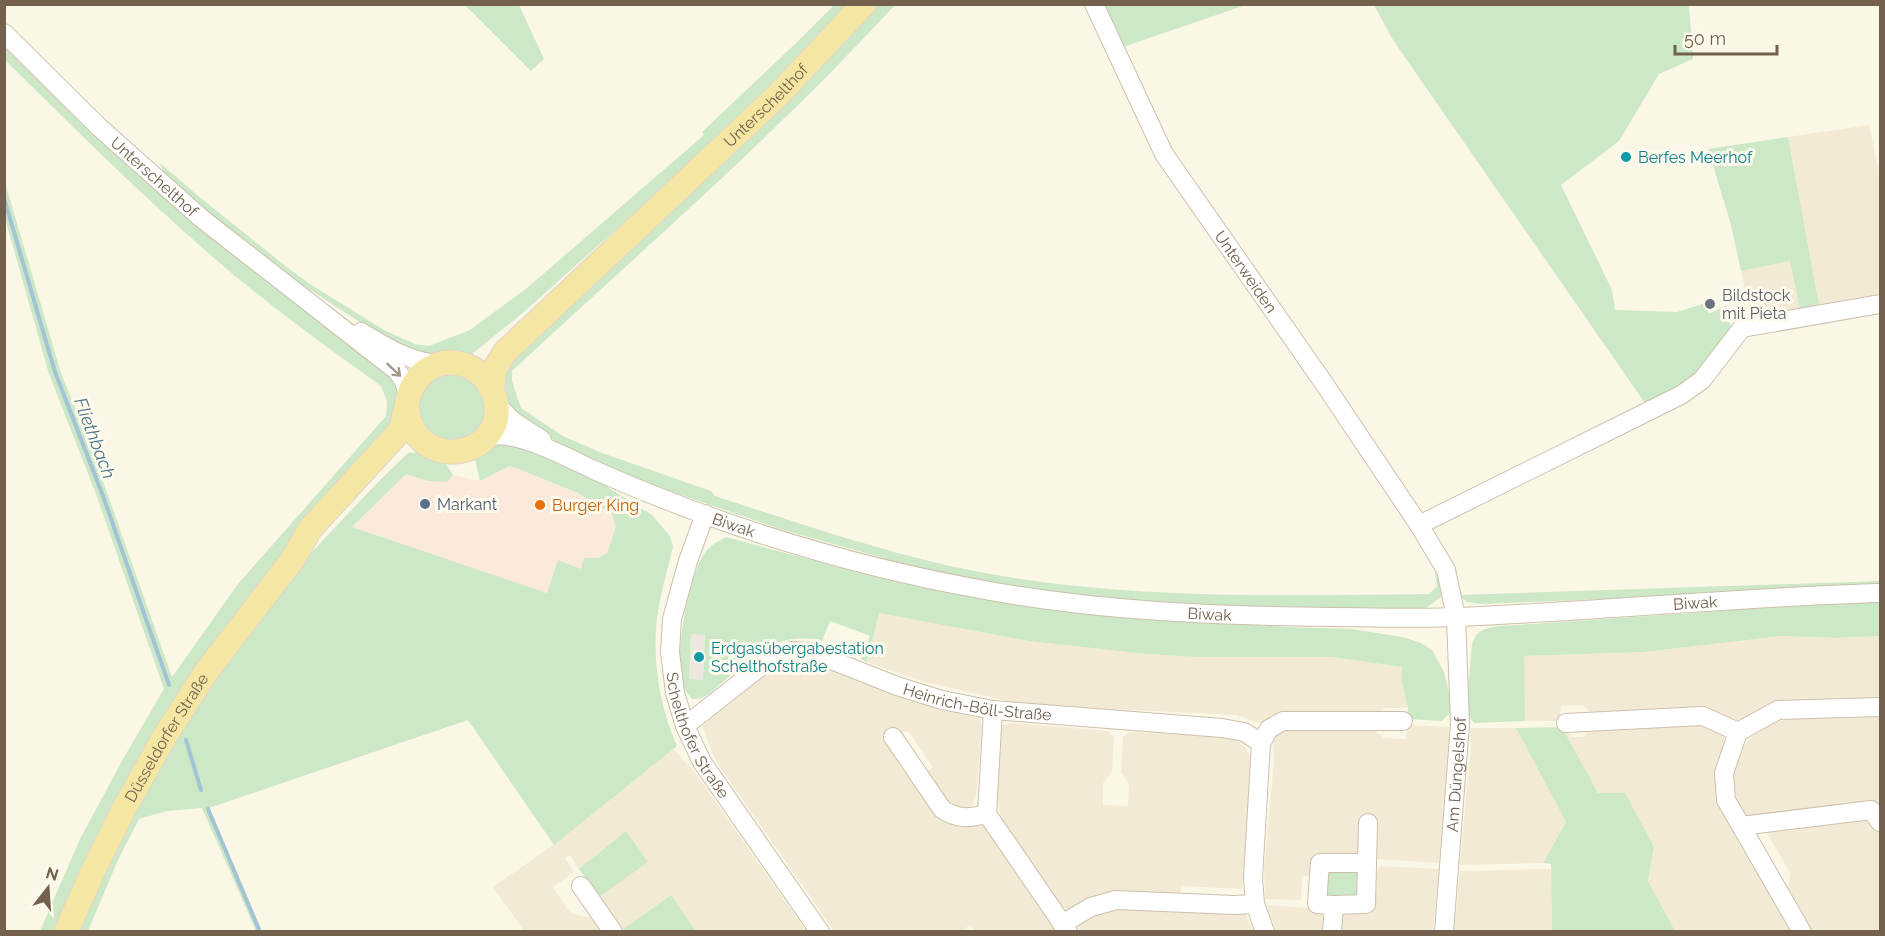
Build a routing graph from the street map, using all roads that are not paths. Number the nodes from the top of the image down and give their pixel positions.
1 (864, 4) edge
2 (1094, 4) edge
3 (4, 33) edge
4 (663, 202) junction
5 (1881, 304) edge
6 (316, 308) junction
7 (448, 364) junction
8 (494, 397) junction
9 (408, 403) junction
10 (487, 436) junction
11 (422, 441) junction
12 (564, 455) junction
13 (705, 514) junction
14 (1419, 525) junction
15 (293, 559) junction
16 (1881, 593) edge
17 (1456, 617) junction
18 (1881, 707) edge
19 (993, 710) junction
20 (1403, 721) dead end
21 (1566, 723) dead end
22 (685, 726) junction
23 (1738, 732) junction
24 (893, 736) dead end
25 (1261, 743) junction
26 (987, 814) junction
27 (1881, 822) edge
28 (1368, 823) dead end
29 (1741, 826) junction
30 (1367, 863) junction
31 (581, 886) dead end
32 (1255, 904) junction
33 (1334, 905) junction
34 (1065, 928) edge
35 (66, 932) edge
36 (613, 932) edge
37 (820, 932) edge
38 (1265, 932) edge
39 (1332, 932) edge
40 (1444, 932) edge
41 (1802, 932) edge

1 - 4 main road, Unterschelthof
2 - 14 street, Unterweiden
3 - 6 street, Unterschelthof
4 - 7 main road, Unterschelthof
4 - 8 main road, Unterschelthof
5 - 14 street
6 - 7 street, Unterschelthof
6 -> 9 street, Unterschelthof
7 - 8 main road
7 - 9 main road
8 - 10 main road
8 - 12 street, Biwak
9 - 11 main road
9 - 15 main road
10 - 11 main road
10 - 12 street, Biwak
11 - 15 main road
12 - 13 street, Biwak
13 - 17 street, Biwak
13 - 22 street, Schelthofer Straße
14 - 17 street, Unterweiden
15 - 35 main road, Düsseldorfer Straße
16 - 17 street, Biwak
17 - 40 street, Am Düngelshof
18 - 23 street
19 - 22 street, Heinrich-Böll-Straße
19 - 25 street, Heinrich-Böll-Straße
19 - 26 street
20 - 25 street
21 - 23 street
22 - 37 street, Schelthofer Straße
23 - 29 street
24 - 26 street
25 - 32 street
26 - 34 street
27 - 29 street
28 - 30 street
29 - 41 street
30 - 33 street
30 - 33 street
31 - 36 street
32 - 34 street
32 - 38 street
33 - 39 street

